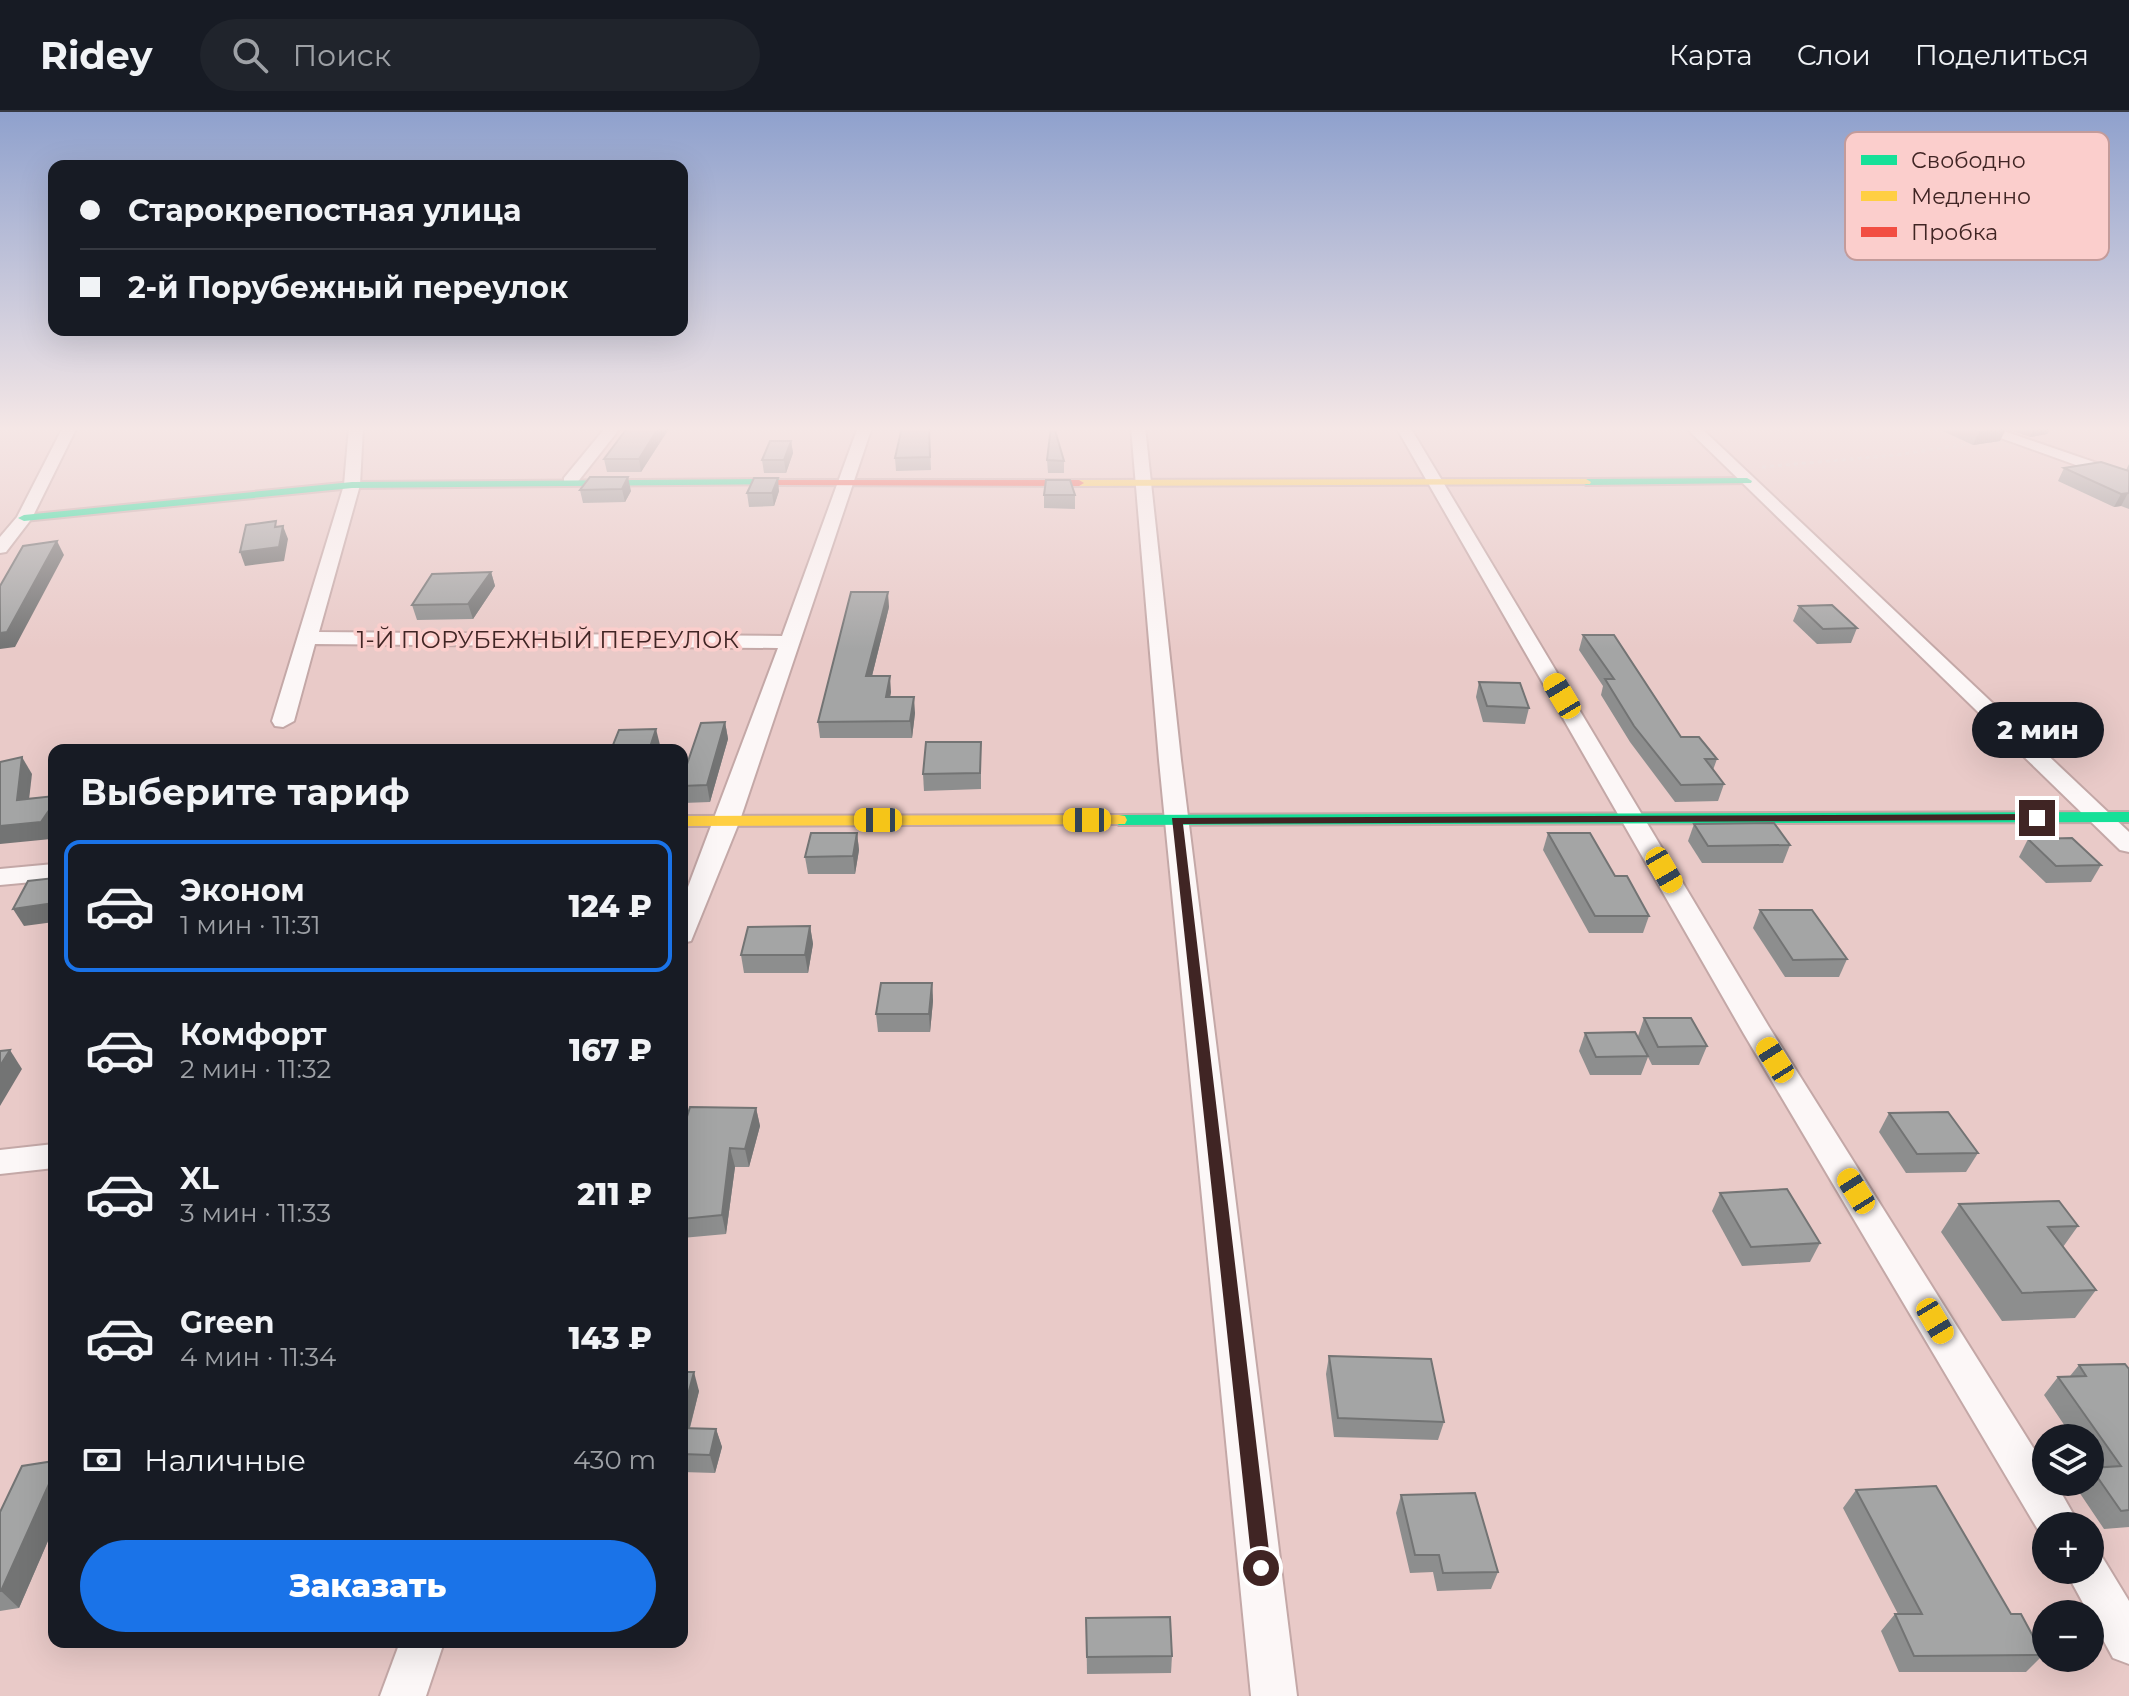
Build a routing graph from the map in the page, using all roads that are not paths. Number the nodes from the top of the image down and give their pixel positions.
1 (33, 501) edge
2 (194, 501) edge
3 (347, 501) edge
4 (838, 501) edge
5 (1146, 501) edge
6 (1446, 501) edge
7 (1768, 501) edge
8 (24, 518) junction
9 (0, 548) edge
10 (306, 638) junction
11 (790, 642) junction
12 (283, 721) dead end
13 (2129, 817) edge
14 (1634, 818) junction
15 (2099, 818) junction
16 (728, 820) junction
17 (688, 821) edge
18 (1177, 821) junction
19 (2129, 845) edge
20 (48, 873) edge
21 (0, 877) edge
22 (688, 920) edge
23 (48, 1157) edge
24 (0, 1162) edge
25 (2050, 1512) edge
26 (2094, 1584) edge
27 (2129, 1642) edge
28 (420, 1648) edge
29 (403, 1696) edge
30 (1274, 1696) edge

1 - 8 street
2 - 8 street
3 - 10 street
4 - 11 street
5 - 18 street
6 - 14 street
7 - 15 street
8 - 9 street
10 - 11 street, 1-Й ПОРУБЕЖНЫЙ ПЕРЕУЛОК
10 - 12 street
11 - 16 street
13 - 15 street
14 - 15 street
14 - 18 street
14 - 25 street
15 - 19 street
16 - 17 street
16 - 18 street
16 - 22 street
18 - 30 street
20 - 21 street
23 - 24 street
26 - 27 street
28 - 29 street

